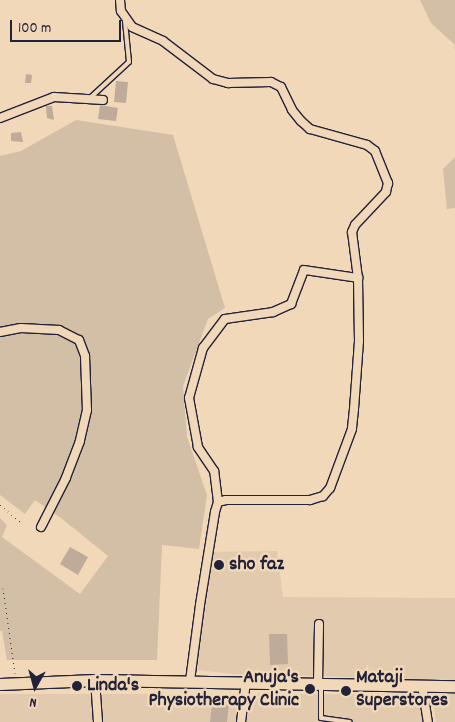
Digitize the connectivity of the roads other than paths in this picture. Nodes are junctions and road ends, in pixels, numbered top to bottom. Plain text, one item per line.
1 (120, 0) edge
2 (125, 20) junction
3 (90, 98) junction
4 (103, 100) dead end
5 (0, 118) edge
6 (358, 278) junction
7 (0, 332) edge
8 (218, 502) junction
9 (41, 527) dead end
10 (319, 624) dead end
11 (95, 680) junction
12 (190, 681) junction
13 (246, 681) junction
14 (320, 683) junction
15 (0, 684) edge
16 (422, 685) junction
17 (455, 686) edge
18 (320, 720) edge
19 (98, 722) edge
20 (241, 722) edge
21 (350, 722) edge
22 (428, 722) edge

1 - 2 street
2 - 3 lane
2 - 6 street
3 - 4 street
3 - 5 street
6 - 8 street
6 - 8 street
7 - 9 street
8 - 12 street
10 - 14 street
11 - 12 main road
11 - 15 main road
11 - 19 street
12 - 13 main road
13 - 14 main road
13 - 20 street
14 - 16 main road
14 - 18 lane
16 - 17 main road
16 - 22 street
18 - 21 lane

